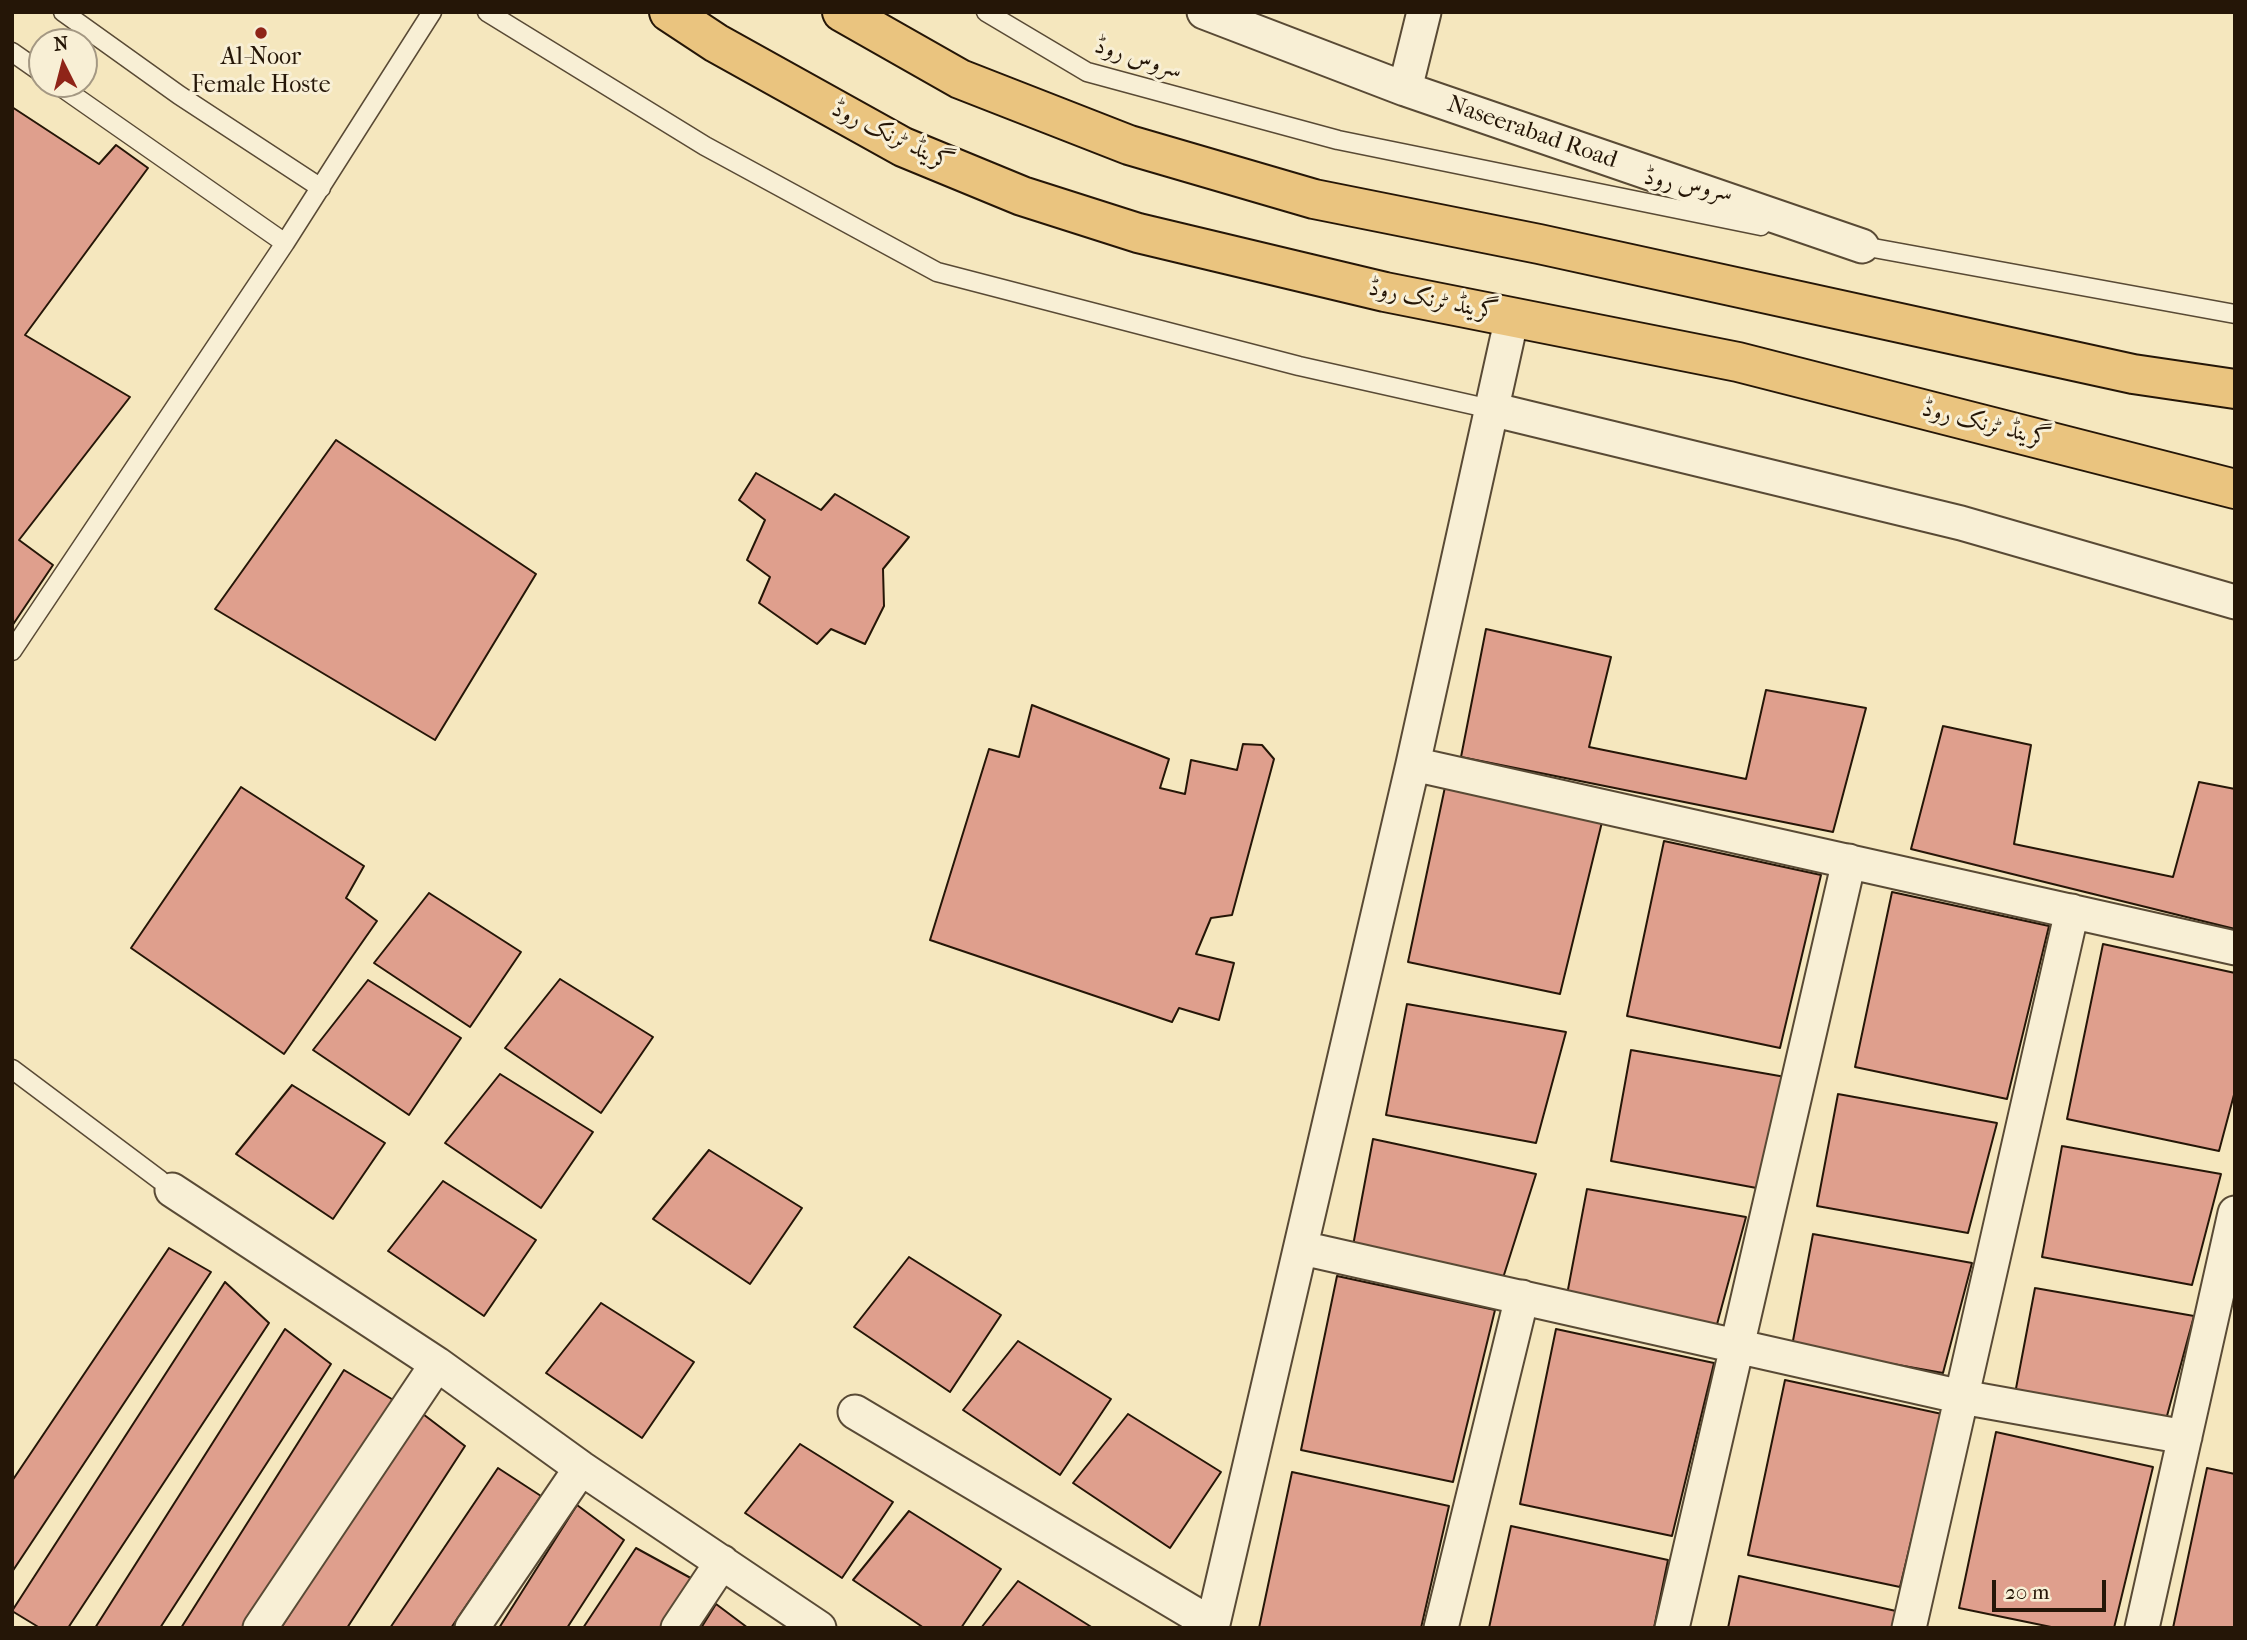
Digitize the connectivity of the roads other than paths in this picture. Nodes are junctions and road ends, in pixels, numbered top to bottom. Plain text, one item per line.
1 (63, 12) edge
2 (432, 12) edge
3 (487, 12) edge
4 (669, 12) edge
5 (842, 12) edge
6 (986, 12) edge
7 (1204, 12) edge
8 (1424, 12) edge
9 (12, 52) edge
10 (28, 64) edge
11 (1405, 89) junction
12 (77, 98) edge
13 (321, 188) junction
14 (285, 243) junction
15 (1862, 246) junction
16 (2235, 314) edge
17 (1511, 317) junction
18 (2133, 374) junction
19 (2235, 389) edge
20 (2235, 398) edge
21 (1491, 409) junction
22 (2235, 489) edge
23 (2235, 602) edge
24 (12, 651) edge
25 (1413, 764) junction
26 (1849, 862) junction
27 (2072, 912) junction
28 (2235, 947) edge
29 (12, 1069) edge
30 (166, 1185) joint
31 (2235, 1213) edge
32 (1302, 1248) junction
33 (1522, 1297) junction
34 (1737, 1346) junction
35 (437, 1364) junction
36 (1962, 1397) junction
37 (855, 1412) dead end
38 (2185, 1437) junction
39 (581, 1468) junction
40 (722, 1562) junction
41 (1212, 1627) edge
42 (260, 1628) edge
43 (472, 1628) edge
44 (678, 1628) edge
45 (819, 1628) edge
46 (1441, 1628) edge
47 (1672, 1628) edge
48 (1909, 1628) edge
49 (2142, 1628) edge

1 - 13 lane
2 - 13 lane
3 - 21 lane
4 - 17 highway, گرینڈ ٹرنک روڈ
5 - 18 highway
6 - 15 lane, سروس روڈ
7 - 11 street, Naseerabad Road
8 - 11 street
9 - 10 lane
11 - 15 street, Naseerabad Road
12 - 14 lane
13 - 14 lane
14 - 24 lane
15 - 16 lane, سروس روڈ
17 - 21 street
17 - 22 highway, گرینڈ ٹرنک روڈ
18 - 19 highway
18 - 20 highway
21 - 23 street
21 - 25 street
25 - 26 street
25 - 32 street
26 - 27 street
26 - 34 street
27 - 28 street
27 - 36 street
29 - 30 lane
30 - 35 street
31 - 38 street
32 - 33 street
32 - 41 street
33 - 34 street
33 - 46 street
34 - 36 street
34 - 47 street
35 - 39 street
35 - 42 street
36 - 38 street
36 - 48 street
37 - 41 street
38 - 49 street
39 - 40 street
39 - 43 street
40 - 44 street
40 - 45 street

